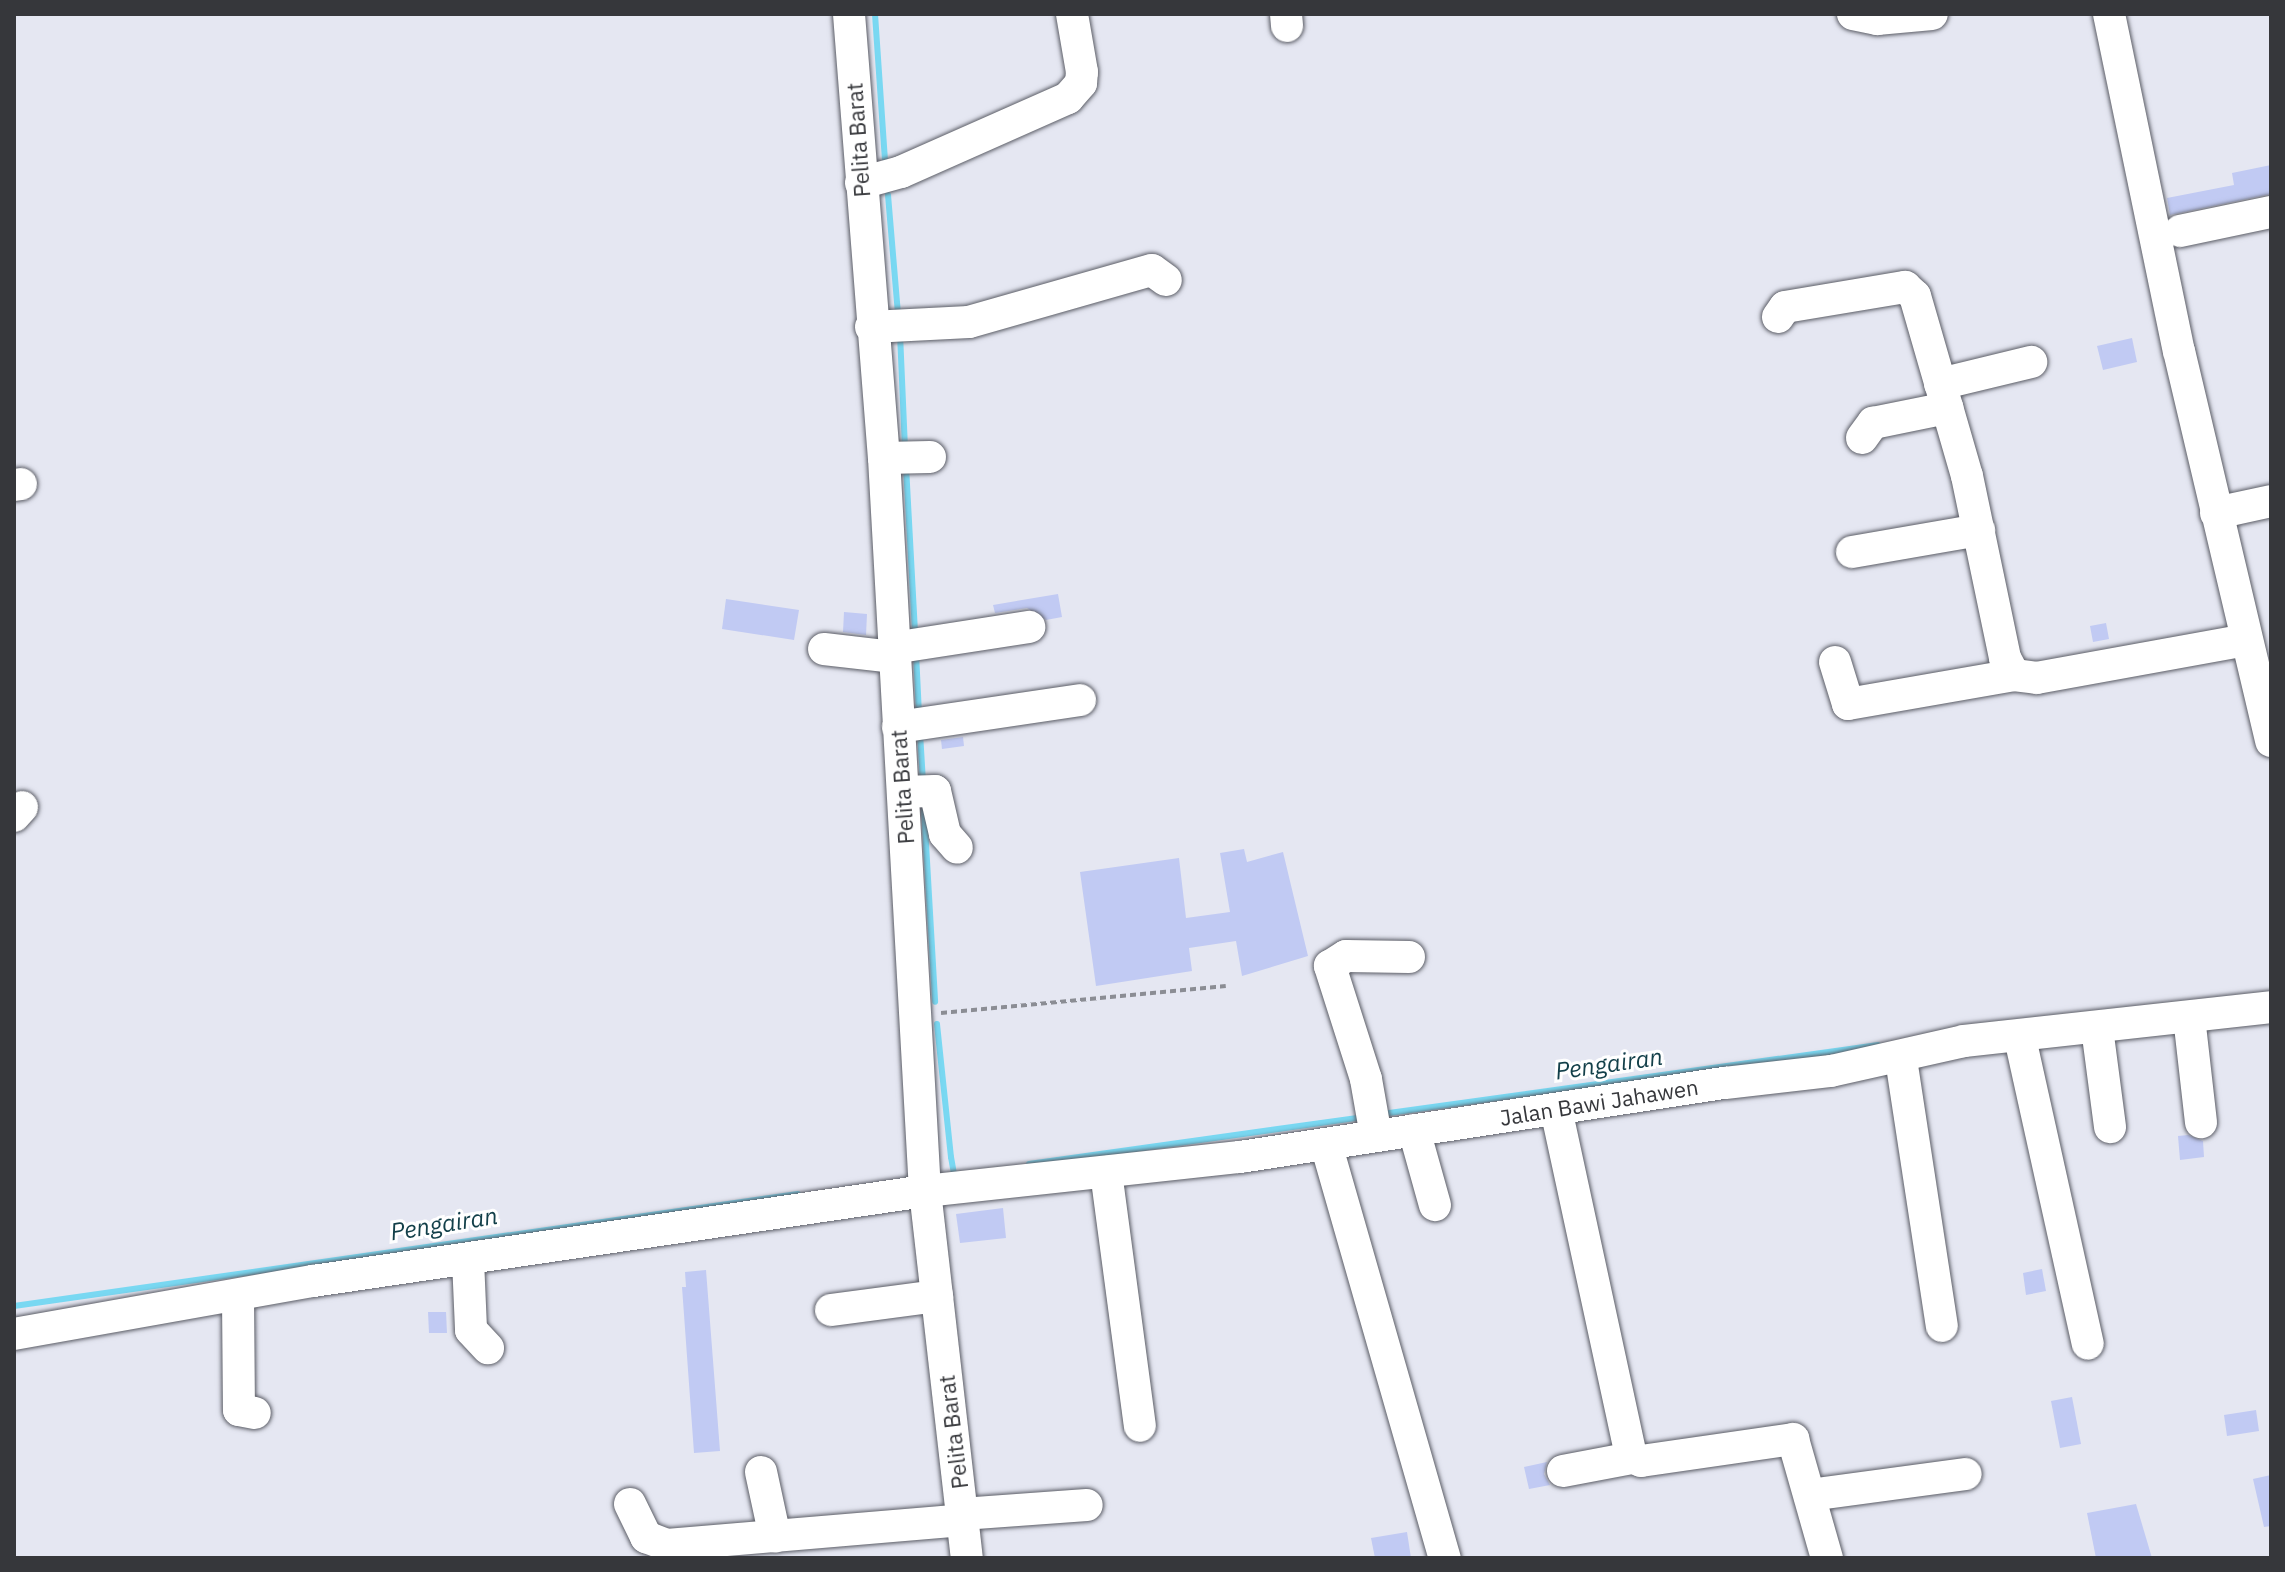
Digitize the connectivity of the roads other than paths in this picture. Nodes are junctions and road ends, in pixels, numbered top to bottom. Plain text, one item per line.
1 (849, 14) edge
2 (1072, 14) edge
3 (1853, 14) edge
4 (1932, 14) edge
5 (2109, 14) edge
6 (861, 183) junction
7 (2271, 212) edge
8 (2180, 231) dead end
9 (1166, 280) dead end
10 (1778, 317) dead end
11 (871, 327) junction
12 (2031, 362) dead end
13 (1943, 396) junction
14 (1862, 438) dead end
15 (930, 457) dead end
16 (884, 458) junction
17 (2271, 501) edge
18 (2216, 513) junction
19 (1979, 530) junction
20 (1852, 552) dead end
21 (1029, 627) dead end
22 (2246, 640) junction
23 (824, 649) dead end
24 (893, 653) junction
25 (1835, 662) dead end
26 (2014, 675) junction
27 (1080, 700) dead end
28 (898, 727) junction
29 (2271, 741) edge
30 (903, 792) junction
31 (957, 848) dead end
32 (1409, 957) dead end
33 (2271, 1007) edge
34 (2189, 1017) junction
35 (2097, 1028) junction
36 (2020, 1038) junction
37 (1901, 1059) junction
38 (1556, 1109) junction
39 (2201, 1122) dead end
40 (2110, 1127) dead end
41 (1414, 1130) junction
42 (1376, 1136) junction
43 (1326, 1144) junction
44 (1106, 1172) junction
45 (925, 1191) junction
46 (1435, 1205) dead end
47 (468, 1260) junction
48 (937, 1296) junction
49 (238, 1298) junction
50 (831, 1310) dead end
51 (1942, 1326) dead end
52 (14, 1334) edge
53 (2088, 1344) dead end
54 (488, 1348) dead end
55 (255, 1413) dead end
56 (1140, 1426) dead end
57 (1632, 1458) junction
58 (1563, 1471) dead end
59 (761, 1472) dead end
60 (1966, 1474) dead end
61 (1810, 1495) junction
62 (630, 1504) dead end
63 (1087, 1505) dead end
64 (962, 1517) junction
65 (775, 1537) junction
66 (967, 1558) edge
67 (1445, 1558) edge
68 (1827, 1558) edge

1 - 6 street, Pelita Barat
2 - 6 street
3 - 4 street
5 - 18 street
6 - 11 street, Pelita Barat
7 - 8 street
9 - 11 street
10 - 13 street
11 - 16 street, Pelita Barat
12 - 13 street
13 - 14 street
13 - 19 street
15 - 16 street
16 - 24 street, Pelita Barat
17 - 18 street
18 - 22 street
19 - 20 street
19 - 26 street
21 - 24 street
22 - 26 street
22 - 29 street
23 - 24 street
24 - 28 street, Pelita Barat
25 - 26 street
27 - 28 street
28 - 30 street, Pelita Barat
30 - 31 street
30 - 45 street, Pelita Barat
32 - 42 street
33 - 34 street, Jalan Bawi Jahawen
34 - 35 street, Jalan Bawi Jahawen
34 - 39 street
35 - 36 street, Jalan Bawi Jahawen
35 - 40 street
36 - 37 street, Jalan Bawi Jahawen
36 - 53 street
37 - 38 street, Jalan Bawi Jahawen
37 - 51 street
38 - 41 street, Jalan Bawi Jahawen
38 - 57 street
41 - 42 street, Jalan Bawi Jahawen
41 - 46 street
42 - 43 street, Jalan Bawi Jahawen
43 - 44 street, Jalan Bawi Jahawen
43 - 67 street
44 - 45 street, Jalan Bawi Jahawen
44 - 56 street
45 - 47 street, Jalan Bawi Jahawen
45 - 48 street, Pelita Barat
47 - 49 street, Jalan Bawi Jahawen
47 - 54 street
48 - 50 street
48 - 64 street, Pelita Barat
49 - 52 street, Jalan Bawi Jahawen
49 - 55 street
57 - 58 street
57 - 61 street
59 - 65 street
60 - 61 street
61 - 68 street
62 - 65 street
63 - 64 street
64 - 65 street
64 - 66 street, Pelita Barat

